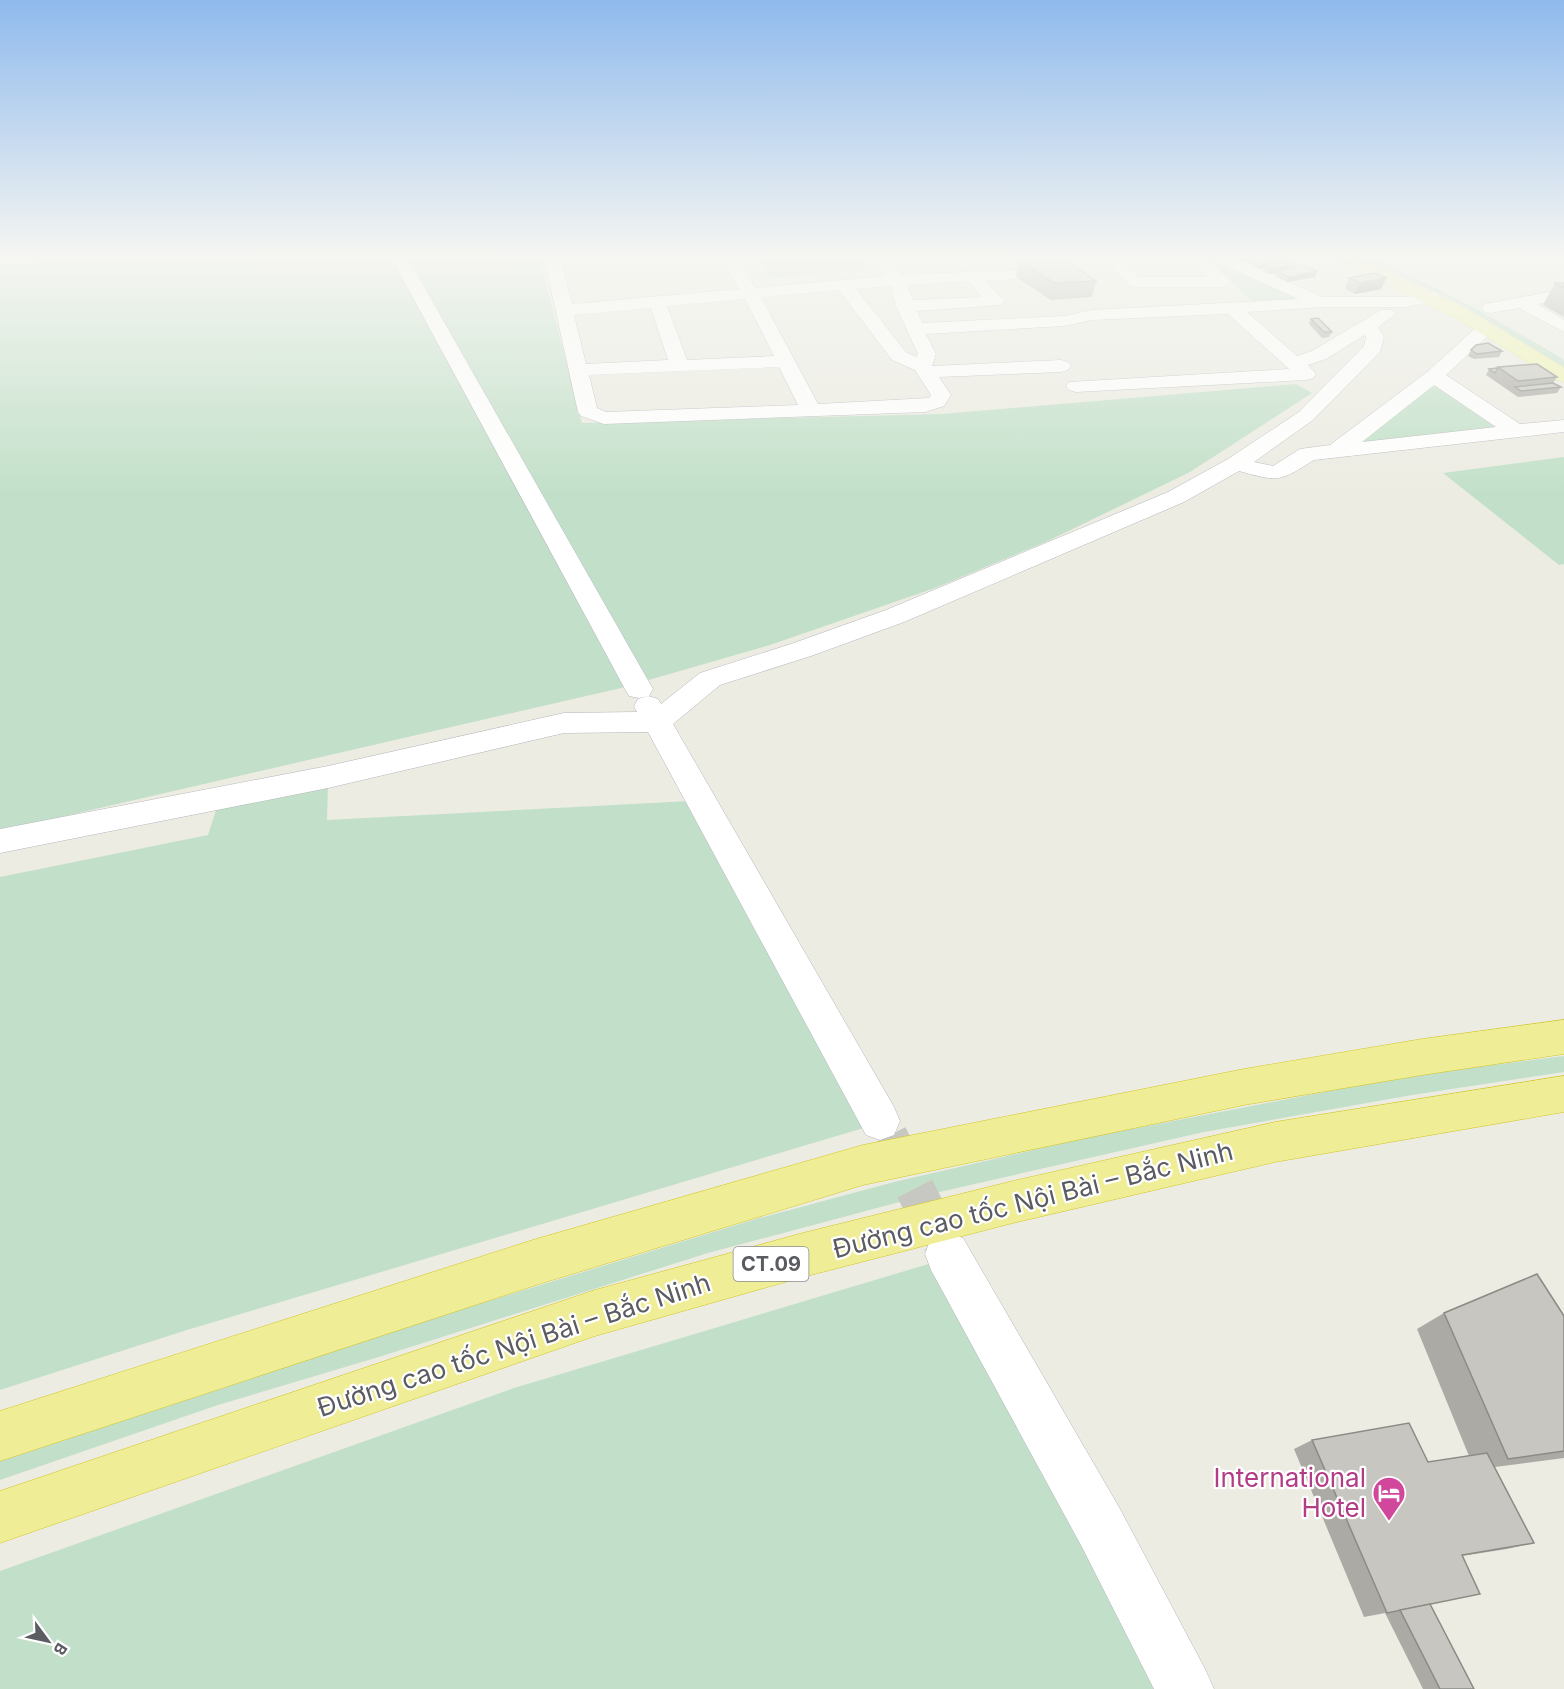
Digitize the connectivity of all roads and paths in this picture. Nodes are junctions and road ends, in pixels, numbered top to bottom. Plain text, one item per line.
1 (443, 336) edge
2 (572, 336) edge
3 (669, 336) edge
4 (773, 336) edge
5 (883, 336) edge
6 (918, 336) edge
7 (1266, 336) edge
8 (1350, 336) edge
9 (1374, 336) edge
10 (1478, 336) edge
11 (1499, 336) edge
12 (787, 361) junction
13 (679, 364) junction
14 (1294, 364) junction
15 (1061, 366) dead end
16 (924, 369) junction
17 (579, 370) junction
18 (1434, 376) junction
19 (1564, 376) edge
20 (1076, 386) dead end
21 (812, 411) junction
22 (1564, 426) edge
23 (1516, 431) junction
24 (1336, 451) junction
25 (1236, 464) junction
26 (648, 706) junction
27 (0, 842) edge
28 (1564, 1037) edge
29 (1564, 1094) edge
30 (880, 1121) tunnel mouth
31 (947, 1254) tunnel mouth
32 (0, 1436) edge
33 (0, 1517) edge
34 (1185, 1689) edge

1 - 26 street
2 - 17 street
3 - 13 street
4 - 12 street
5 - 16 street
6 - 16 street
7 - 14 street
8 - 14 street
9 - 25 street
10 - 18 street
11 - 19 main road
12 - 13 street
12 - 21 street
13 - 17 street
14 - 20 street
15 - 16 street
16 - 21 street
17 - 21 street
18 - 23 street
18 - 24 street
22 - 23 street
23 - 24 street
24 - 25 street
25 - 26 street
26 - 27 street
26 - 30 street
28 - 32 highway
29 - 33 highway, Đường cao tốc Nội Bài – Bắc Ninh / CT.09
31 - 34 street

